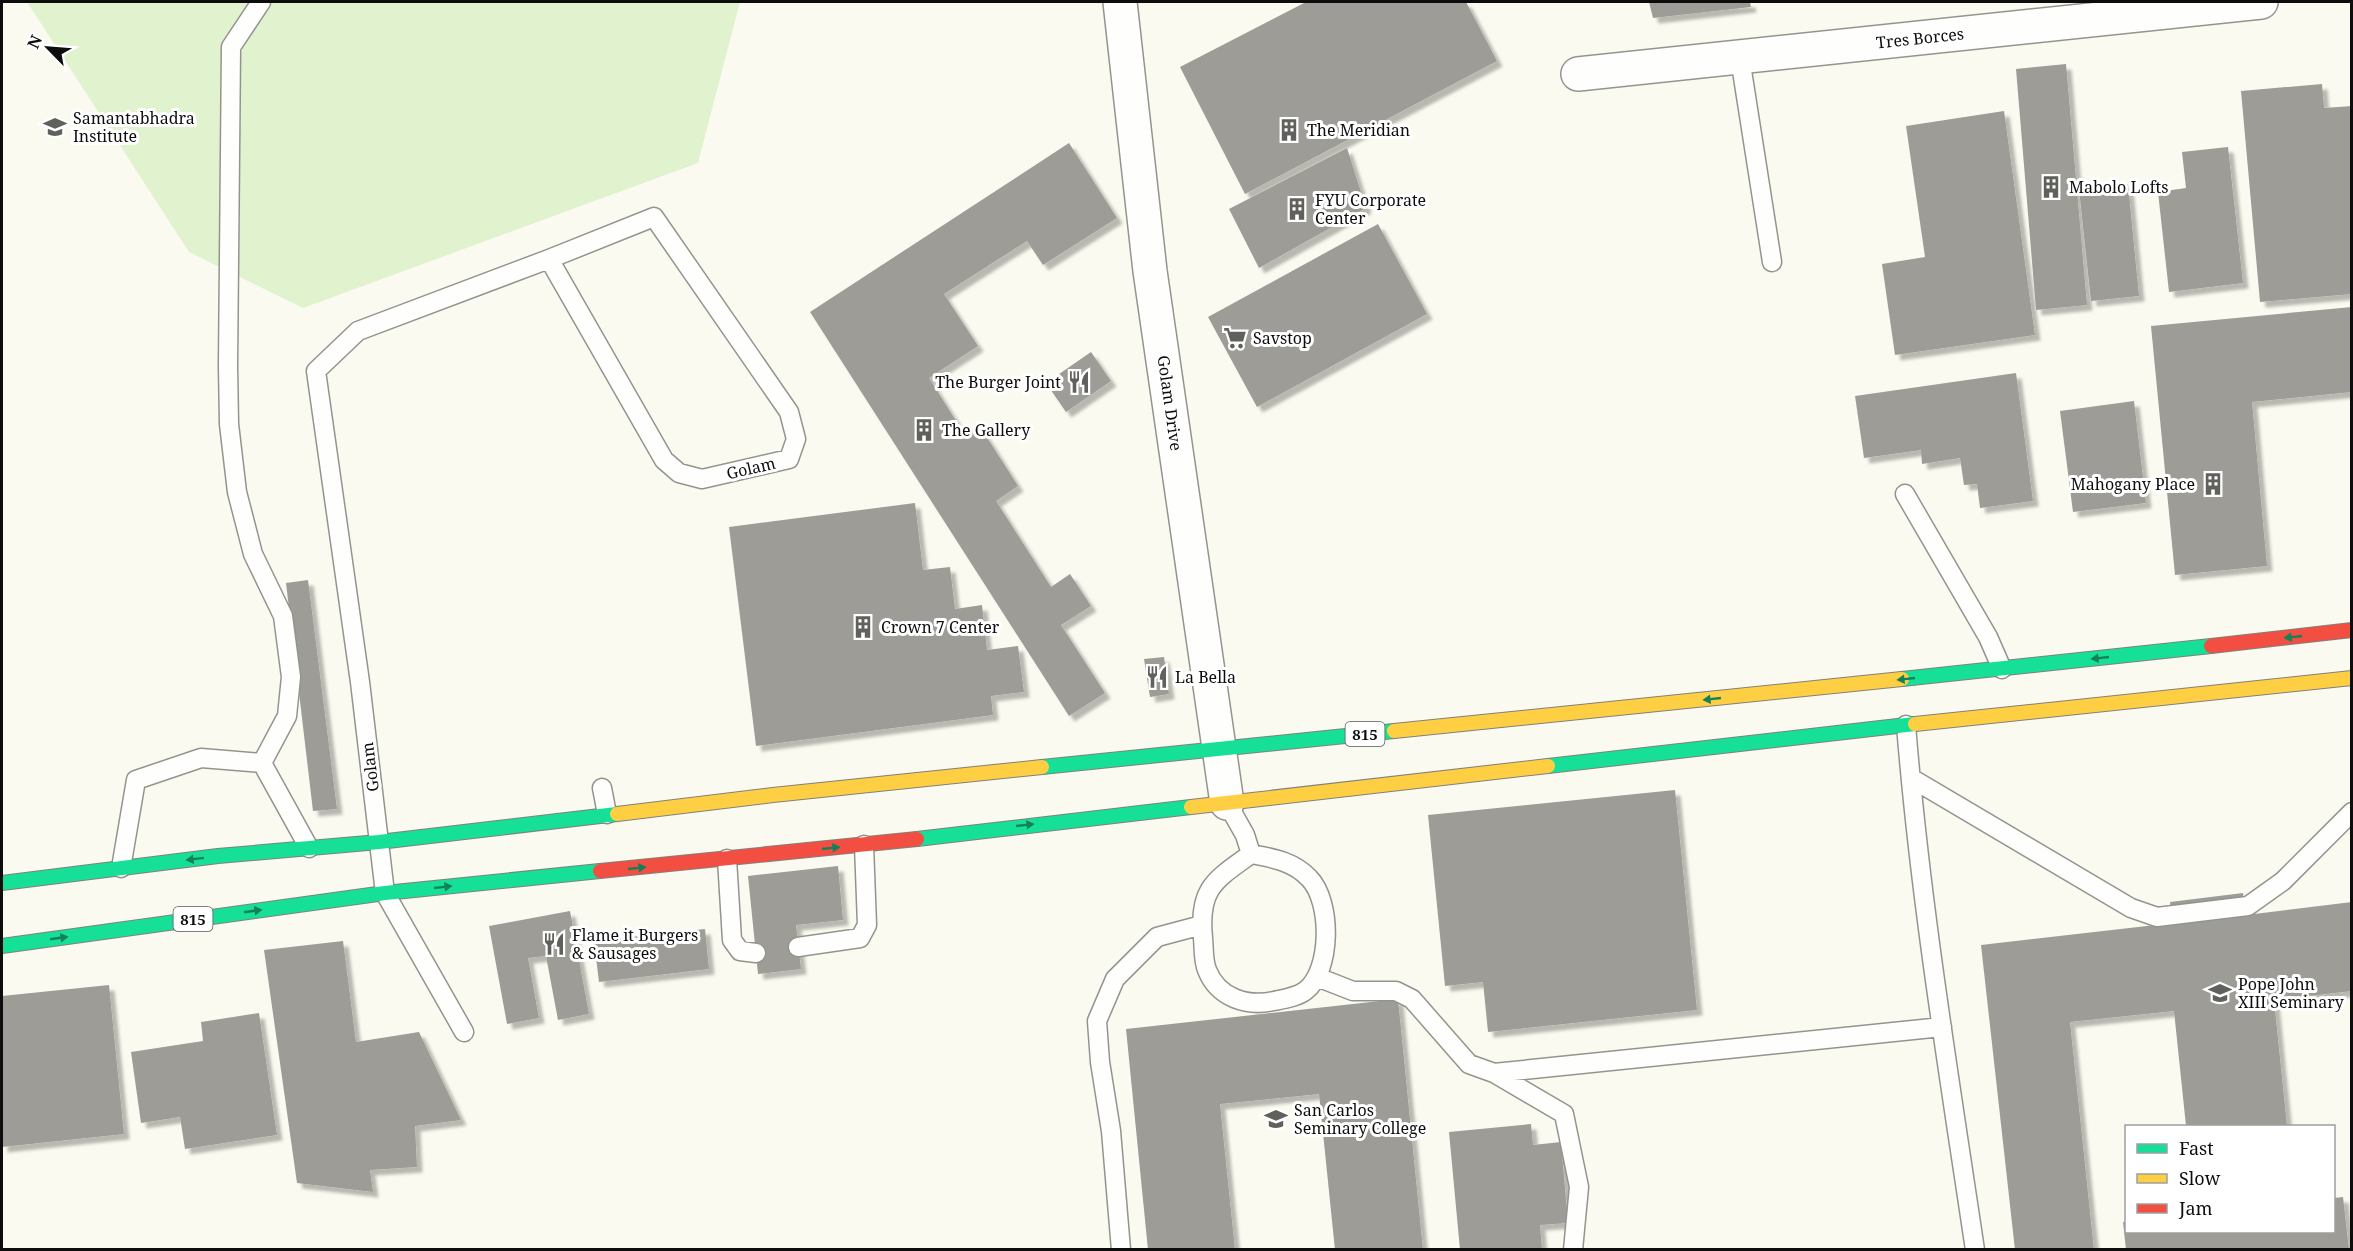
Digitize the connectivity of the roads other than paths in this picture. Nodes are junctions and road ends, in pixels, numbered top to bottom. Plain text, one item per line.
1 (261, 2) edge
2 (1120, 2) edge
3 (2261, 2) edge
4 (2129, 8) edge
5 (1740, 58) junction
6 (1578, 74) dead end
7 (549, 259) junction
8 (1772, 262) dead end
9 (1905, 494) dead end
10 (2352, 630) edge
11 (2002, 669) junction
12 (2352, 678) edge
13 (1906, 725) junction
14 (1220, 749) junction
15 (262, 763) junction
16 (1911, 778) junction
17 (602, 788) dead end
18 (1227, 803) junction
19 (2352, 812) edge
20 (607, 814) junction
21 (379, 842) junction
22 (864, 845) junction
23 (309, 848) junction
24 (1251, 854) junction
25 (728, 859) junction
26 (121, 868) junction
27 (2, 883) edge
28 (385, 893) junction
29 (1202, 925) junction
30 (2, 946) edge
31 (798, 947) dead end
32 (756, 953) dead end
33 (1317, 977) junction
34 (1942, 1027) junction
35 (464, 1032) dead end
36 (1494, 1073) junction
37 (1121, 1250) edge
38 (1573, 1250) edge
39 (1975, 1250) edge

1 - 15 lane
2 - 14 street, Golam Drive
3 - 4 street, Tres Borces
4 - 5 street, Tres Borces
5 - 6 street, Tres Borces
5 - 8 lane
7 - 7 lane, Golam
7 - 21 lane, Golam
9 - 11 lane
10 -> 11 main road, 815
11 -> 14 main road, 815
12 - 13 main road, 815
13 - 16 lane
13 - 18 main road, 815
14 - 18 street, Golam Drive
14 - 20 main road, 815
15 - 23 lane
15 - 26 lane
16 - 19 lane
16 - 34 lane
17 - 20 lane
22 -> 18 main road, 815
18 - 24 lane
20 - 21 main road, 815
21 - 23 main road, 815
21 - 28 lane, Golam
25 -> 22 main road, 815
22 - 31 lane
23 -> 26 main road, 815
24 - 29 lane
24 - 33 lane
28 -> 25 main road, 815
25 - 32 lane
26 - 27 main road, 815
30 -> 28 main road, 815
28 - 35 lane
29 - 33 lane
29 - 37 lane
33 - 36 lane
34 - 36 lane
34 - 39 lane
36 - 38 lane

